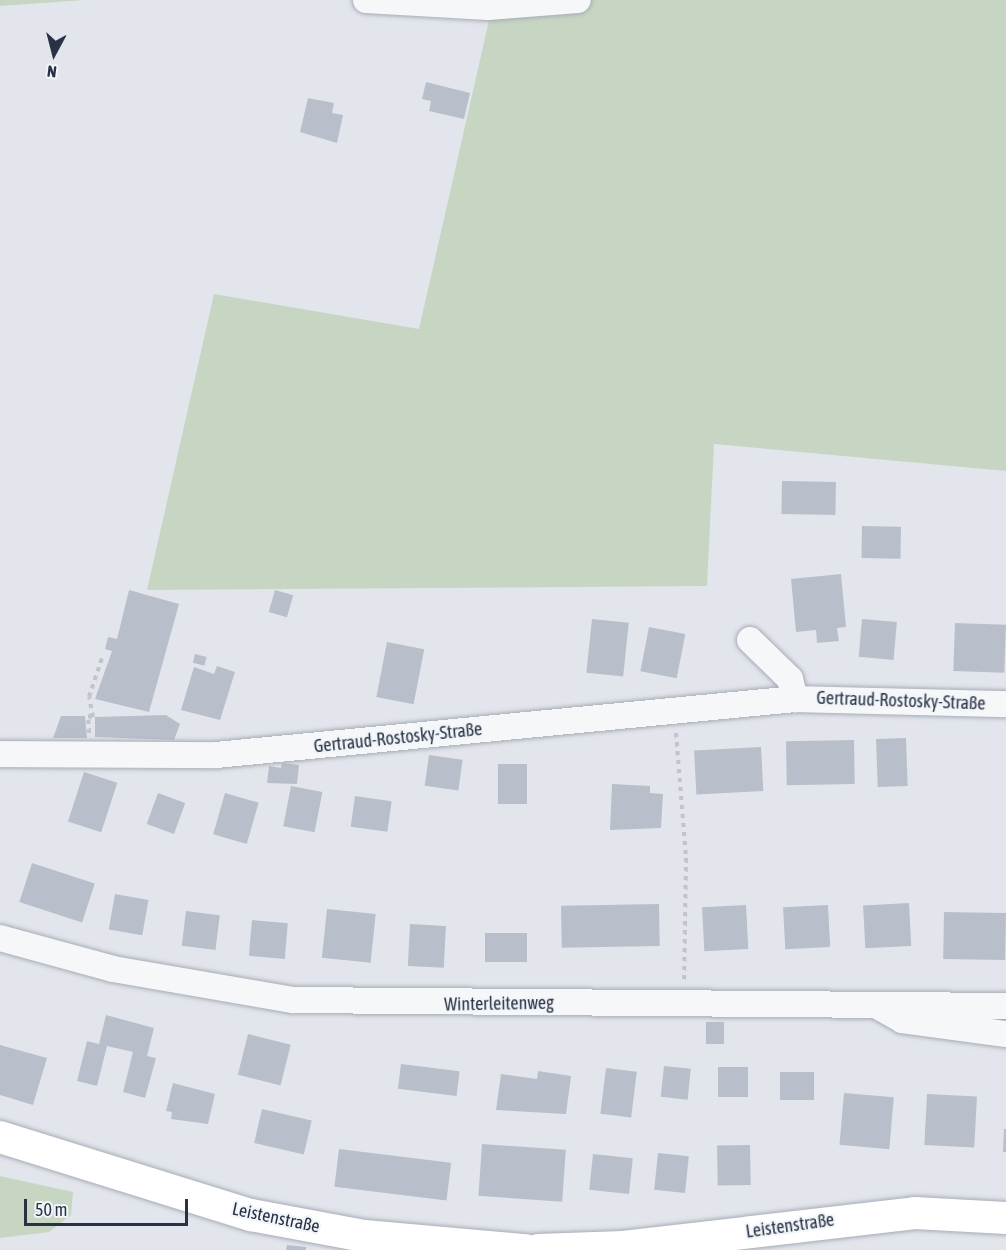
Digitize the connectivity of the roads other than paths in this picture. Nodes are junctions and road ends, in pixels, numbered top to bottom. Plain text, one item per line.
1 (366, 0) edge
2 (578, 0) edge
3 (750, 640) dead end
4 (795, 699) junction
5 (1006, 704) edge
6 (0, 754) edge
7 (0, 938) edge
8 (871, 1002) junction
9 (1006, 1006) edge
10 (1006, 1034) edge
11 (0, 1137) edge
12 (1006, 1218) edge
13 (525, 1250) edge
14 (538, 1250) edge

1 - 2 street
3 - 4 street, Gertraud-Rostosky-Straße
4 - 5 street, Gertraud-Rostosky-Straße
4 - 6 street, Gertraud-Rostosky-Straße
7 - 8 street, Winterleitenweg
8 - 9 street, Winterleitenweg
8 - 10 street
11 - 13 main road, Leistenstraße
12 - 14 main road, Leistenstraße

